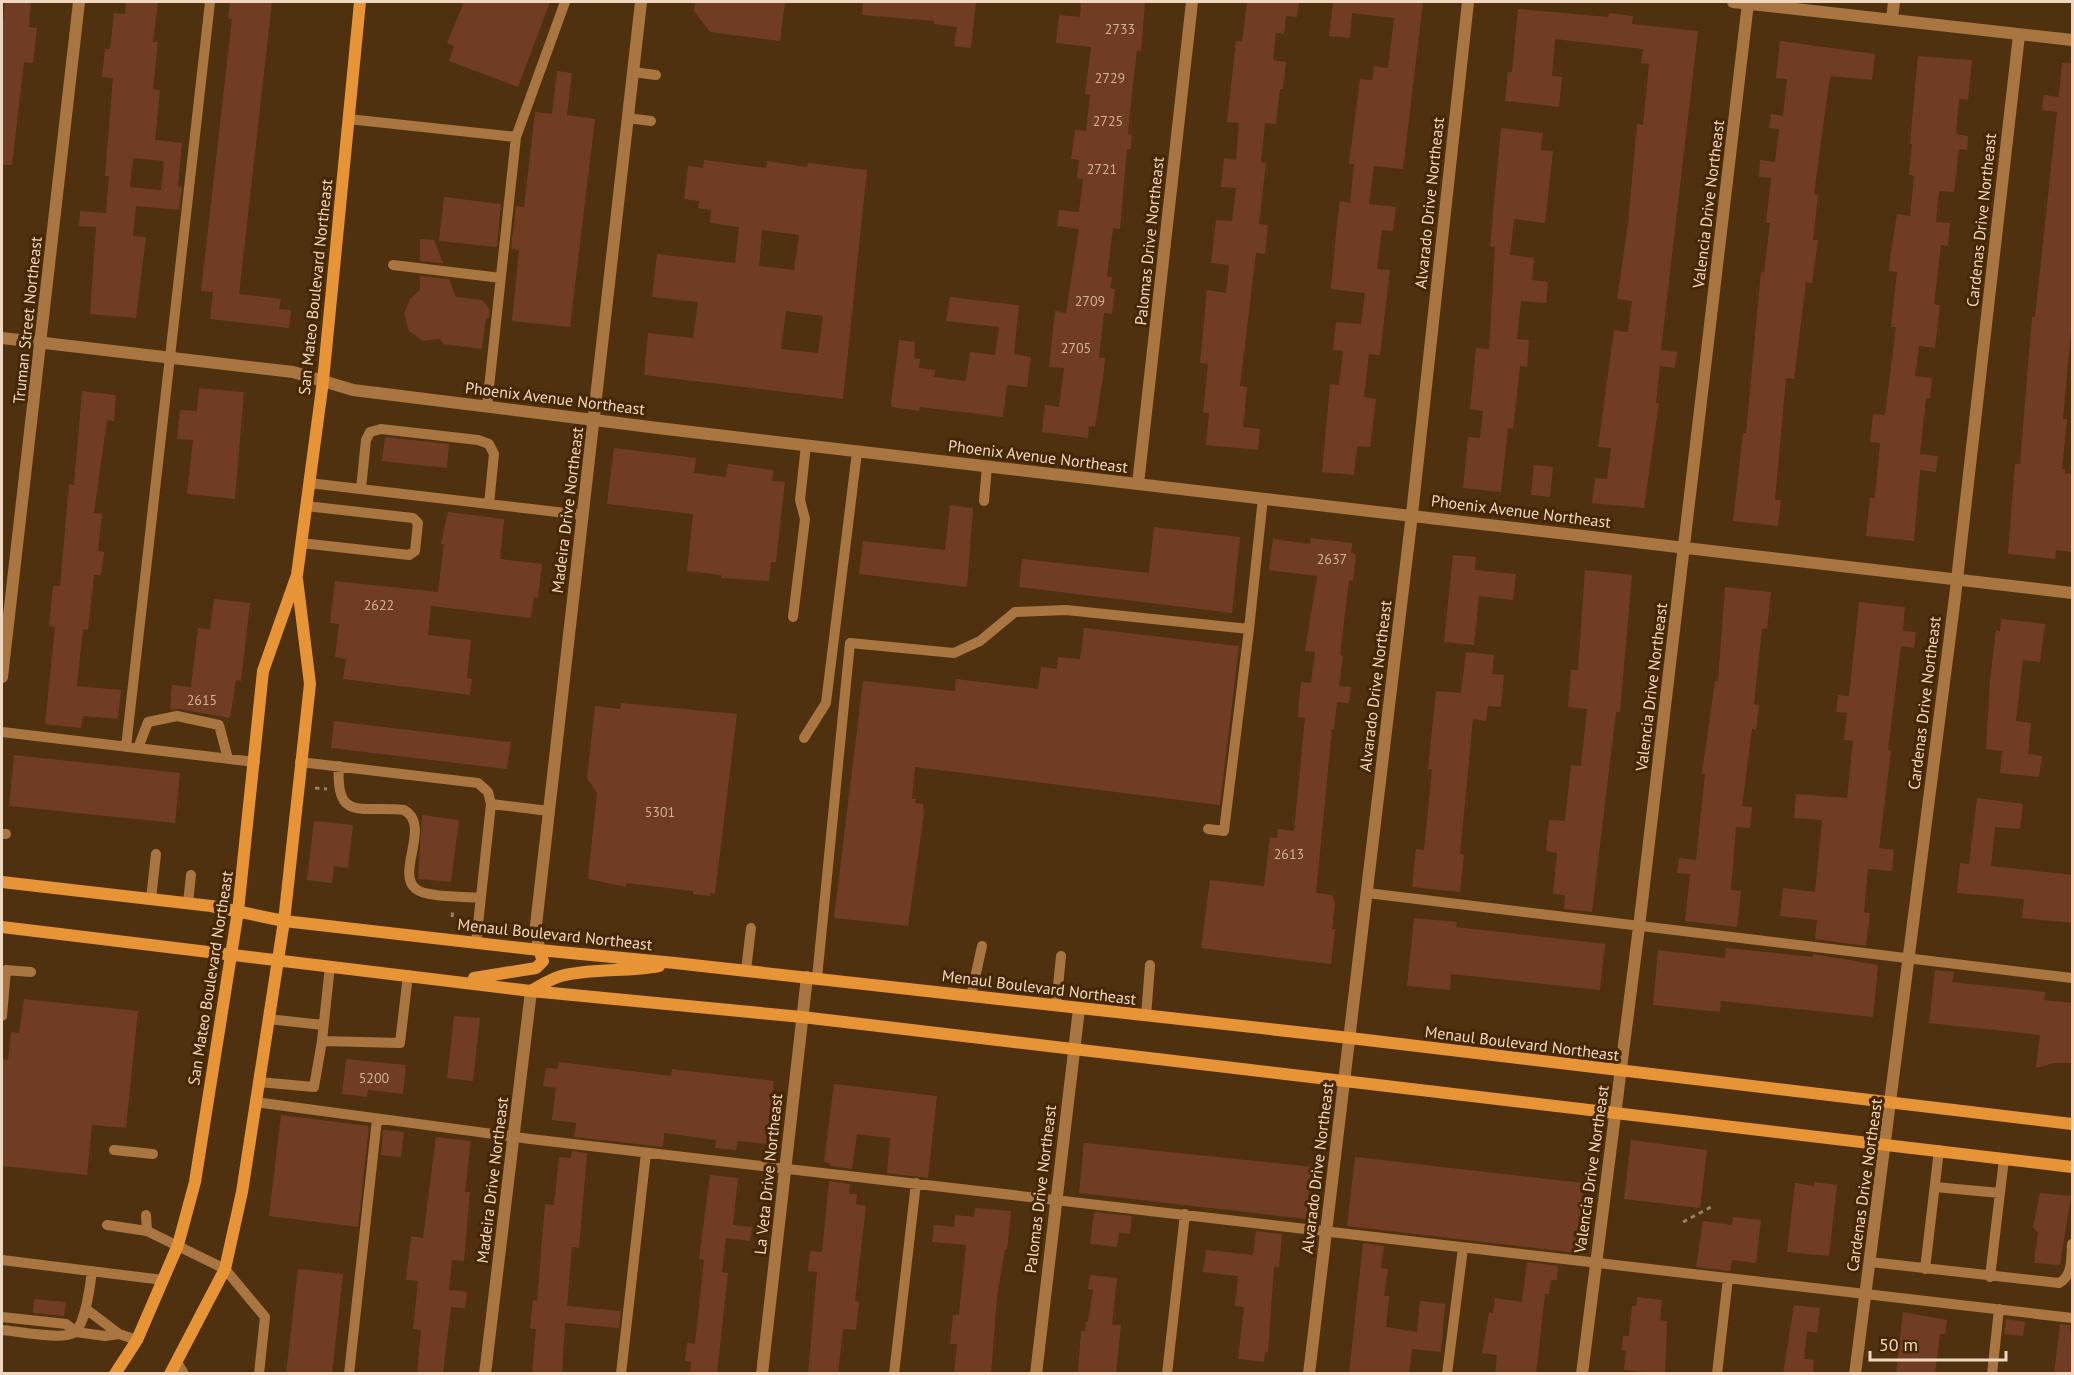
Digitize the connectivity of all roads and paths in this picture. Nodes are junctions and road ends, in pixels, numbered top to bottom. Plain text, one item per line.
1 (79, 2) edge
2 (210, 2) edge
3 (360, 2) edge
4 (565, 2) edge
5 (641, 2) edge
6 (1192, 2) edge
7 (1468, 2) edge
8 (1733, 2) edge
9 (1894, 2) edge
10 (1748, 3) junction
11 (1892, 19) junction
12 (2019, 35) junction
13 (2073, 40) edge
14 (633, 72) junction
15 (656, 75) dead end
16 (627, 118) junction
17 (348, 119) junction
18 (651, 121) dead end
19 (516, 137) junction
20 (393, 265) dead end
21 (501, 278) junction
22 (2, 338) edge
23 (41, 343) junction
24 (168, 358) junction
25 (323, 381) junction
26 (487, 406) junction
27 (594, 419) junction
28 (806, 446) junction
29 (857, 452) junction
30 (987, 466) junction
31 (309, 483) junction
32 (1138, 484) junction
33 (361, 489) junction
34 (1263, 498) junction
35 (984, 501) dead end
36 (489, 504) junction
37 (306, 506) junction
38 (583, 514) junction
39 (1412, 514) junction
40 (301, 543) junction
41 (1683, 548) junction
42 (297, 575) junction
43 (1956, 580) junction
44 (2073, 593) edge
45 (793, 617) dead end
46 (1249, 629) junction
47 (2, 677) edge
48 (2, 732) edge
49 (804, 738) dead end
50 (126, 747) junction
51 (138, 748) junction
52 (228, 759) junction
53 (255, 762) junction
54 (300, 762) junction
55 (339, 766) junction
56 (491, 804) junction
57 (549, 811) junction
58 (1208, 829) dead end
59 (156, 854) dead end
60 (191, 875) dead end
61 (2, 882) edge
62 (1367, 893) junction
63 (481, 898) junction
64 (151, 899) junction
65 (188, 903) junction
66 (238, 910) junction
67 (284, 921) junction
68 (2, 927) edge
69 (1639, 927) junction
70 (751, 928) dead end
71 (476, 943) junction
72 (982, 946) dead end
73 (539, 950) junction
74 (229, 954) junction
75 (1061, 956) dead end
76 (1908, 958) junction
77 (277, 959) junction
78 (675, 963) junction
79 (1150, 965) dead end
80 (330, 966) junction
81 (746, 970) junction
82 (31, 972) dead end
83 (408, 975) junction
84 (812, 978) junction
85 (2073, 978) edge
86 (3, 980) edge
87 (455, 981) junction
88 (531, 991) junction
89 (971, 996) junction
90 (1056, 1006) junction
91 (1079, 1009) junction
92 (2, 1016) edge
93 (1146, 1016) junction
94 (802, 1017) junction
95 (268, 1019) junction
96 (323, 1026) junction
97 (1350, 1038) junction
98 (322, 1041) junction
99 (1073, 1050) junction
100 (1621, 1072) junction
101 (1344, 1080) junction
102 (259, 1082) junction
103 (255, 1102) junction
104 (1892, 1102) junction
105 (1615, 1113) junction
106 (377, 1119) junction
107 (2073, 1124) edge
108 (513, 1137) junction
109 (1885, 1144) junction
110 (114, 1150) dead end
111 (1939, 1150) junction
112 (646, 1152) junction
113 (153, 1154) dead end
114 (2004, 1159) junction
115 (2073, 1167) edge
116 (786, 1169) junction
117 (916, 1183) junction
118 (1935, 1187) junction
119 (2000, 1193) junction
120 (1055, 1200) junction
121 (1711, 1207) dead end
122 (1185, 1214) junction
123 (146, 1215) dead end
124 (1683, 1222) dead end
125 (107, 1225) dead end
126 (147, 1231) junction
127 (1326, 1231) junction
128 (2073, 1244) edge
129 (178, 1245) junction
130 (1463, 1248) junction
131 (2, 1260) edge
132 (1870, 1262) junction
133 (1595, 1263) junction
134 (225, 1269) junction
135 (1925, 1269) junction
136 (92, 1271) junction
137 (1990, 1277) junction
138 (1728, 1278) junction
139 (163, 1280) junction
140 (1865, 1294) junction
141 (86, 1309) junction
142 (1999, 1309) junction
143 (2, 1317) edge
144 (2073, 1318) edge
145 (2, 1330) edge
146 (76, 1332) junction
147 (119, 1334) junction
148 (137, 1340) junction
149 (177, 1370) edge
150 (115, 1374) edge
151 (259, 1374) edge
152 (349, 1374) edge
153 (485, 1374) edge
154 (621, 1374) edge
155 (762, 1374) edge
156 (894, 1374) edge
157 (1036, 1374) edge
158 (1167, 1374) edge
159 (1309, 1374) edge
160 (1447, 1374) edge
161 (1582, 1374) edge
162 (1717, 1374) edge
163 (1855, 1374) edge
164 (1992, 1374) edge

1 - 23 street, Truman Street Northeast
2 - 24 lane
3 - 17 main road, San Mateo Boulevard Northeast
4 - 19 lane
5 - 14 street, Madeira Drive Northeast
6 - 32 street, Palomas Drive Northeast
7 - 39 street, Alvarado Drive Northeast
8 - 10 street
9 - 11 street
10 - 11 street
10 - 41 street, Valencia Drive Northeast
11 - 12 street
12 - 13 street
12 - 43 street, Cardenas Drive Northeast
14 - 15 lane
14 - 16 street, Madeira Drive Northeast
16 - 18 lane
16 - 27 street, Madeira Drive Northeast
17 - 19 lane
17 - 25 main road, San Mateo Boulevard Northeast
19 - 21 lane
20 - 21 lane
21 - 26 lane
22 - 23 street, Phoenix Avenue Northeast
23 - 24 street, Phoenix Avenue Northeast
23 - 47 street, Truman Street Northeast
24 - 25 street, Phoenix Avenue Northeast
24 - 50 lane
25 - 26 street, Phoenix Avenue Northeast
25 - 31 main road, San Mateo Boulevard Northeast
26 - 27 street, Phoenix Avenue Northeast
27 - 28 street, Phoenix Avenue Northeast
27 - 38 street, Madeira Drive Northeast
28 - 29 street, Phoenix Avenue Northeast
28 - 45 lane
29 - 30 street, Phoenix Avenue Northeast
29 - 49 lane
30 - 32 street, Phoenix Avenue Northeast
30 - 35 lane
31 - 33 lane
31 - 37 main road, San Mateo Boulevard Northeast
32 - 34 street, Phoenix Avenue Northeast
33 - 36 lane
33 - 36 lane
34 - 39 street, Phoenix Avenue Northeast
34 - 46 lane
36 - 38 lane
37 - 40 main road, San Mateo Boulevard Northeast
37 - 40 lane
38 - 57 street, Madeira Drive Northeast
39 - 41 street, Phoenix Avenue Northeast
39 - 62 street, Alvarado Drive Northeast
40 - 42 main road, San Mateo Boulevard Northeast
41 - 43 street, Phoenix Avenue Northeast
41 - 69 street, Valencia Drive Northeast
42 - 53 main road, San Mateo Boulevard Northeast
42 - 54 main road, San Mateo Boulevard Northeast
43 - 44 street, Phoenix Avenue Northeast
43 - 76 street, Cardenas Drive Northeast
46 - 58 lane
46 - 84 lane
48 - 50 lane
50 - 51 lane
51 - 52 lane
51 - 52 lane
52 - 53 lane
53 - 66 main road, San Mateo Boulevard Northeast
54 - 55 lane
54 - 67 main road, San Mateo Boulevard Northeast
55 - 56 lane
55 - 63 lane
56 - 57 lane
56 - 63 lane
57 - 73 street, Madeira Drive Northeast
59 - 64 lane
60 - 65 lane
61 - 64 main road, Menaul Boulevard Northeast
62 - 69 lane
62 - 97 street, Alvarado Drive Northeast
63 - 71 lane
64 - 65 main road, Menaul Boulevard Northeast
65 - 66 main road, Menaul Boulevard Northeast
66 - 67 main road, Menaul Boulevard Northeast
66 - 74 main road, San Mateo Boulevard Northeast
67 - 71 main road, Menaul Boulevard Northeast
67 - 77 main road, San Mateo Boulevard Northeast
68 - 74 main road
69 - 76 lane
69 - 100 street, Valencia Drive Northeast
70 - 81 lane
71 - 73 main road, Menaul Boulevard Northeast
72 - 89 lane
73 - 78 main road, Menaul Boulevard Northeast
73 - 87 main road
74 - 77 main road
74 - 129 main road, San Mateo Boulevard Northeast
75 - 90 lane
76 - 85 lane
76 - 104 street, Cardenas Drive Northeast
77 - 80 main road
77 - 95 main road, San Mateo Boulevard Northeast
78 - 81 main road, Menaul Boulevard Northeast
78 - 88 main road
79 - 93 lane
80 - 83 main road
80 - 96 lane
81 - 84 main road, Menaul Boulevard Northeast
82 - 86 lane
83 - 87 main road
83 - 98 lane
84 - 89 main road, Menaul Boulevard Northeast
84 - 94 street, La Veta Drive Northeast
86 - 92 lane
87 - 88 main road
88 - 94 main road
88 - 108 street, Madeira Drive Northeast
89 - 90 main road, Menaul Boulevard Northeast
90 - 91 main road, Menaul Boulevard Northeast
91 - 93 main road, Menaul Boulevard Northeast
91 - 99 street, Palomas Drive Northeast
93 - 97 main road, Menaul Boulevard Northeast
94 - 99 main road
94 - 116 street, La Veta Drive Northeast
95 - 96 lane
95 - 102 main road, San Mateo Boulevard Northeast
96 - 98 lane
97 - 100 main road, Menaul Boulevard Northeast
97 - 101 street, Alvarado Drive Northeast
98 - 102 lane
99 - 101 main road
99 - 120 street, Palomas Drive Northeast
100 - 104 main road, Menaul Boulevard Northeast
100 - 105 street, Valencia Drive Northeast
101 - 105 main road
101 - 127 street, Alvarado Drive Northeast
102 - 103 main road, San Mateo Boulevard Northeast
103 - 106 lane
103 - 134 main road, San Mateo Boulevard Northeast
104 - 107 main road, Menaul Boulevard Northeast
104 - 109 street, Cardenas Drive Northeast
105 - 109 main road
105 - 133 street, Valencia Drive Northeast
106 - 108 lane
106 - 152 lane
108 - 112 lane
108 - 153 street, Madeira Drive Northeast
109 - 111 main road
109 - 132 street, Cardenas Drive Northeast
110 - 113 lane
111 - 114 main road
111 - 118 lane
112 - 116 lane
112 - 154 lane
114 - 115 main road
114 - 119 lane
116 - 117 lane
116 - 155 street, La Veta Drive Northeast
117 - 120 lane
117 - 156 lane
118 - 119 lane
118 - 135 lane
119 - 137 lane
120 - 122 lane
120 - 157 street, Palomas Drive Northeast
121 - 124 path
122 - 127 lane
122 - 158 lane
123 - 126 lane
125 - 126 lane
126 - 129 lane
127 - 130 lane
127 - 159 street, Alvarado Drive Northeast
128 - 137 lane
129 - 134 lane
129 - 139 main road, San Mateo Boulevard Northeast
130 - 133 lane
130 - 160 lane
131 - 136 lane
132 - 135 lane
132 - 140 street, Cardenas Drive Northeast
133 - 138 lane
133 - 161 street, Valencia Drive Northeast
134 - 149 main road, San Mateo Boulevard Northeast
134 - 151 lane
135 - 137 lane
136 - 139 lane
136 - 141 lane
138 - 140 lane
138 - 162 lane
139 - 148 main road, San Mateo Boulevard Northeast
140 - 142 lane
140 - 163 street, Cardenas Drive Northeast
141 - 146 lane
141 - 147 lane
142 - 144 lane
142 - 164 lane
143 - 146 lane
145 - 146 lane
146 - 147 lane
147 - 148 lane
148 - 150 main road, San Mateo Boulevard Northeast

